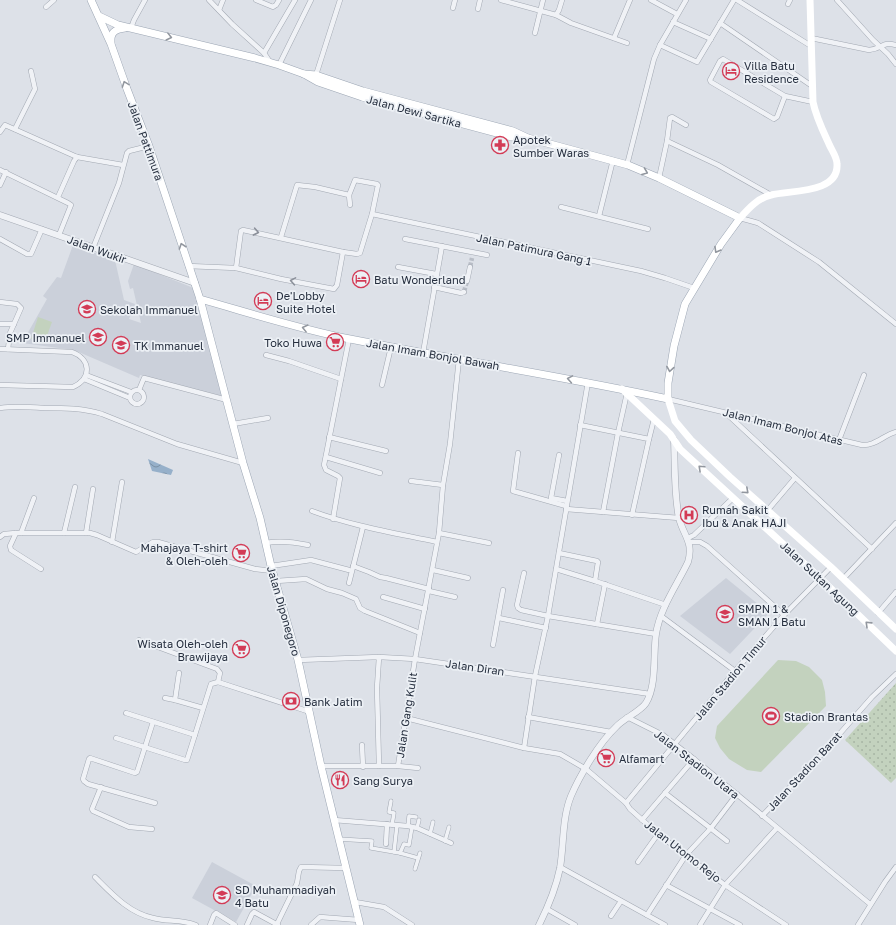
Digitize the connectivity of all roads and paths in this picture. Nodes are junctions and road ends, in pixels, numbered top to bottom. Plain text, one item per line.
1 (54, 0) edge
2 (92, 0) edge
3 (145, 0) edge
4 (209, 0) edge
5 (223, 0) edge
6 (256, 0) edge
7 (279, 0) edge
8 (294, 0) edge
9 (311, 0) edge
10 (340, 0) edge
11 (455, 0) edge
12 (480, 0) edge
13 (501, 0) edge
14 (543, 0) edge
15 (562, 0) edge
16 (629, 0) edge
17 (651, 0) edge
18 (686, 0) edge
19 (736, 0) edge
20 (810, 0) edge
21 (837, 0) edge
22 (46, 7) dead end
23 (453, 8) dead end
24 (478, 9) dead end
25 (219, 10) junction
26 (540, 10) junction
27 (678, 14) junction
28 (556, 15) junction
29 (99, 16) junction
30 (673, 22) junction
31 (720, 23) junction
32 (131, 28) junction
33 (535, 32) dead end
34 (614, 38) junction
35 (811, 38) junction
36 (711, 39) junction
37 (627, 43) dead end
38 (111, 44) junction
39 (660, 45) junction
40 (896, 45) edge
41 (811, 46) junction
42 (881, 48) junction
43 (264, 53) junction
44 (270, 62) junction
45 (896, 64) edge
46 (279, 65) junction
47 (31, 71) dead end
48 (304, 74) junction
49 (316, 75) junction
50 (812, 86) junction
51 (362, 94) junction
52 (785, 96) junction
53 (813, 102) junction
54 (686, 125) dead end
55 (15, 130) junction
56 (0, 132) edge
57 (667, 141) junction
58 (149, 146) junction
59 (77, 157) junction
60 (613, 160) junction
61 (123, 165) junction
62 (627, 165) junction
63 (0, 170) edge
64 (6, 172) junction
65 (659, 178) junction
66 (0, 185) edge
67 (349, 195) junction
68 (771, 195) junction
69 (58, 198) junction
70 (350, 205) dead end
71 (561, 207) dead end
72 (372, 214) junction
73 (0, 215) edge
74 (599, 216) junction
75 (740, 218) junction
76 (42, 229) junction
77 (648, 229) dead end
78 (59, 235) junction
79 (281, 237) junction
80 (0, 239) edge
81 (405, 239) dead end
82 (442, 246) junction
83 (93, 248) junction
84 (343, 252) junction
85 (473, 252) junction
86 (487, 255) dead end
87 (472, 258) tunnel mouth
88 (188, 266) junction
89 (398, 267) dead end
90 (470, 267) tunnel mouth
91 (236, 268) junction
92 (436, 274) junction
93 (467, 281) tunnel mouth
94 (195, 283) junction
95 (434, 287) junction
96 (694, 288) junction
97 (464, 292) dead end
98 (200, 299) junction
99 (0, 302) edge
100 (0, 324) edge
101 (14, 324) junction
102 (896, 324) edge
103 (349, 339) junction
104 (391, 346) junction
105 (0, 349) edge
106 (8, 349) junction
107 (423, 352) junction
108 (266, 355) dead end
109 (459, 359) junction
110 (864, 375) dead end
111 (85, 377) junction
112 (341, 379) junction
113 (588, 382) junction
114 (0, 385) edge
115 (382, 385) dead end
116 (140, 390) junction
117 (625, 391) junction
118 (131, 392) junction
119 (647, 394) junction
120 (130, 398) junction
121 (668, 399) junction
122 (227, 400) junction
123 (640, 405) junction
124 (0, 408) edge
125 (726, 412) junction
126 (268, 418) dead end
127 (654, 419) junction
128 (233, 424) junction
129 (580, 425) junction
130 (896, 432) edge
131 (618, 433) junction
132 (329, 437) junction
133 (649, 439) junction
134 (674, 440) junction
135 (838, 440) junction
136 (386, 451) dead end
137 (518, 453) dead end
138 (559, 455) dead end
139 (326, 457) junction
140 (243, 463) junction
141 (380, 472) dead end
142 (730, 478) junction
143 (795, 478) junction
144 (411, 481) dead end
145 (122, 482) dead end
146 (443, 484) junction
147 (75, 487) dead end
148 (721, 487) junction
149 (93, 489) dead end
150 (34, 498) dead end
151 (733, 498) junction
152 (566, 506) junction
153 (312, 511) dead end
154 (767, 511) junction
155 (603, 512) junction
156 (632, 515) junction
157 (679, 518) junction
158 (332, 519) junction
159 (896, 523) edge
160 (363, 527) junction
161 (19, 533) junction
162 (64, 533) junction
163 (86, 533) junction
164 (439, 533) junction
165 (0, 537) edge
166 (689, 540) junction
167 (112, 542) junction
168 (437, 542) junction
169 (266, 543) junction
170 (489, 543) dead end
171 (308, 545) dead end
172 (872, 549) junction
173 (558, 553) junction
174 (353, 566) junction
175 (831, 567) junction
176 (272, 568) junction
177 (41, 569) dead end
178 (349, 570) dead end
179 (433, 570) junction
180 (556, 570) junction
181 (524, 573) dead end
182 (468, 578) dead end
183 (820, 578) junction
184 (843, 579) junction
185 (276, 581) junction
186 (595, 581) junction
187 (348, 583) dead end
188 (605, 584) junction
189 (429, 590) junction
190 (504, 590) dead end
191 (896, 592) edge
192 (383, 597) dead end
193 (455, 597) dead end
194 (666, 605) junction
195 (425, 609) junction
196 (878, 613) junction
197 (784, 614) junction
198 (548, 616) junction
199 (661, 616) junction
200 (499, 618) junction
201 (597, 624) junction
202 (546, 628) junction
203 (896, 630) edge
204 (420, 633) junction
205 (656, 634) junction
206 (139, 640) dead end
207 (493, 645) dead end
208 (896, 651) edge
209 (379, 657) junction
210 (415, 659) junction
211 (298, 660) junction
212 (735, 671) junction
213 (179, 673) dead end
214 (896, 674) edge
215 (535, 676) junction
216 (218, 682) junction
217 (650, 694) junction
218 (165, 698) dead end
219 (174, 700) junction
220 (203, 708) junction
221 (310, 712) junction
222 (126, 713) dead end
223 (528, 717) junction
224 (627, 717) junction
225 (406, 718) junction
226 (153, 722) junction
227 (611, 732) junction
228 (195, 735) junction
229 (116, 738) dead end
230 (362, 744) dead end
231 (674, 744) junction
232 (145, 747) junction
233 (524, 748) junction
234 (694, 759) junction
235 (321, 766) junction
236 (363, 766) junction
237 (379, 766) junction
238 (398, 766) junction
239 (418, 768) dead end
240 (586, 769) junction
241 (101, 787) junction
242 (665, 794) junction
243 (737, 794) junction
244 (391, 801) dead end
245 (155, 803) dead end
246 (626, 803) junction
247 (762, 816) junction
248 (334, 820) junction
249 (642, 820) junction
250 (433, 822) dead end
251 (389, 824) junction
252 (398, 825) junction
253 (412, 827) junction
254 (449, 827) dead end
255 (711, 828) junction
256 (777, 828) junction
257 (152, 829) dead end
258 (430, 834) junction
259 (658, 834) junction
260 (338, 839) junction
261 (445, 841) junction
262 (727, 841) dead end
263 (386, 844) dead end
264 (451, 844) dead end
265 (394, 852) junction
266 (400, 853) junction
267 (420, 853) dead end
268 (686, 855) junction
269 (418, 858) junction
270 (638, 862) dead end
271 (560, 867) junction
272 (896, 867) edge
273 (346, 868) junction
274 (415, 869) dead end
275 (95, 877) dead end
276 (666, 885) junction
277 (725, 885) junction
278 (621, 901) junction
279 (355, 902) junction
280 (870, 904) junction
281 (547, 909) junction
282 (710, 909) junction
283 (647, 915) junction
284 (611, 916) dead end
285 (360, 923) edge
286 (278, 924) edge
287 (196, 925) edge
288 (210, 925) edge
289 (235, 925) edge
290 (247, 925) edge
291 (311, 925) edge
292 (412, 925) edge
293 (539, 925) edge
294 (575, 925) edge
295 (664, 925) edge
296 (700, 925) edge
297 (740, 925) edge
298 (786, 925) edge
299 (858, 925) edge

1 - 22 street
2 - 29 main road, Jalan Pattimura
3 - 32 street
4 - 25 street
5 - 25 street
6 - 7 street
8 - 43 street
9 - 46 street
10 - 49 street
11 - 23 street
12 - 24 street
13 - 26 street
14 - 26 street
15 - 28 street
16 - 34 street
17 - 27 street
18 - 27 street
19 - 31 street
19 - 41 street
20 - 35 main road
21 - 42 street
25 - 43 street
26 - 28 street
26 - 33 street
27 - 30 street
28 - 34 street
29 - 32 main road, Jalan Dewi Sartika
29 - 38 main road, Jalan Pattimura
30 - 36 street
30 - 39 street
31 - 36 street
31 - 50 street
32 - 38 main road
32 -> 44 main road, Jalan Dewi Sartika
34 - 37 street
35 - 41 main road
35 - 42 street
36 - 39 street
58 -> 38 main road, Jalan Pattimura
39 - 62 street
40 - 42 street
41 - 50 main road
42 - 45 street
43 - 44 street
44 - 46 main road, Jalan Dewi Sartika
46 - 48 main road, Jalan Dewi Sartika
47 - 55 street
48 - 49 main road, Jalan Dewi Sartika
48 - 51 main road, Jalan Dewi Sartika
49 - 51 main road, Jalan Dewi Sartika
50 - 53 main road
51 - 60 main road, Jalan Dewi Sartika
52 - 52 street
52 - 53 street
53 - 68 main road
54 - 57 street
55 - 56 street
55 - 59 street
57 - 65 street
57 - 68 street
58 - 61 street
88 -> 58 main road, Jalan Pattimura
59 - 61 street
59 - 69 street
60 - 62 main road, Jalan Dewi Sartika
60 - 74 street
61 - 83 street
62 -> 65 main road, Jalan Dewi Sartika
63 - 64 street
64 - 66 street
64 - 69 street
65 - 75 main road, Jalan Dewi Sartika
67 - 70 street
67 - 72 street
67 - 79 street
68 - 75 main road
69 - 78 street
71 - 74 street
72 - 84 street
72 - 96 street, Jalan Patimura Gang 1
73 - 76 street, Jalan Wukir
74 - 77 street
75 -> 96 main road
75 - 102 street
76 - 78 street, Jalan Wukir
76 - 80 street
78 - 83 street, Jalan Wukir
79 - 84 street
91 -> 79 street
81 - 82 street
82 - 85 street
82 - 92 street
83 - 94 street, Jalan Wukir
84 -> 91 street
85 - 86 street
85 - 87 street
88 - 91 street
88 - 94 main road, Jalan Pattimura
89 - 92 street
90 - 93 street
92 - 95 street
94 - 98 main road, Jalan Pattimura
95 - 97 street
95 - 107 street
96 -> 121 main road
103 -> 98 main road, Jalan Imam Bonjol Bawah
98 - 122 main road, Jalan Diponegoro
99 - 101 street
100 - 101 street
101 - 106 street
103 - 104 main road, Jalan Imam Bonjol Bawah
103 - 112 street
104 - 107 main road, Jalan Imam Bonjol Bawah
104 - 115 street
105 - 106 street
106 - 111 street
107 - 109 main road, Jalan Imam Bonjol Bawah
108 - 112 street
113 -> 109 main road, Jalan Imam Bonjol Bawah
109 - 146 street, Jalan Gang Kulit
110 - 135 street
111 - 114 street
111 - 118 street
111 - 120 street
112 - 132 street
113 - 117 main road, Jalan Imam Bonjol Bawah
113 - 129 street
116 - 118 street
116 - 120 street
116 - 122 street
117 - 119 main road, Jalan Imam Bonjol Bawah
117 - 123 main road, Jalan Sultan Agung
117 - 131 street
118 - 120 street
119 - 121 main road, Jalan Imam Bonjol Bawah
119 - 123 main road
121 - 125 street, Jalan Imam Bonjol Atas
121 - 142 main road, Jalan Sultan Agung
122 - 128 main road, Jalan Diponegoro
123 - 127 main road, Jalan Sultan Agung
124 - 140 street
125 - 135 street, Jalan Imam Bonjol Atas
125 - 143 street
126 - 128 street
127 - 133 street
127 - 134 main road, Jalan Sultan Agung
128 - 140 main road, Jalan Diponegoro
129 - 131 street
129 - 152 street
130 - 135 street, Jalan Imam Bonjol Atas
131 - 133 street
131 - 155 street
132 - 136 street
132 - 139 street
133 - 156 street
148 -> 134 main road, Jalan Sultan Agung
134 - 157 street
137 - 152 street
138 - 152 street
139 - 141 street
139 - 158 street
140 - 169 main road, Jalan Diponegoro
142 - 148 main road
142 -> 154 main road, Jalan Sultan Agung
143 - 154 street
143 - 172 street
144 - 146 street
145 - 167 street
146 - 164 street, Jalan Gang Kulit
147 - 162 street
148 - 151 main road, Jalan Sultan Agung
149 - 163 street
150 - 161 street
151 - 166 street
151 - 183 main road, Jalan Sultan Agung
152 - 155 street
152 - 173 street
153 - 158 street
154 - 175 main road, Jalan Sultan Agung
155 - 156 street
156 - 157 street
157 - 166 street
158 - 160 street
159 - 172 street
160 - 168 street
160 - 174 street
161 - 162 street
161 - 165 street
161 - 177 street
162 - 163 street
163 - 167 street
164 - 168 street, Jalan Gang Kulit
164 - 170 street
166 - 194 street
166 - 197 street
167 - 176 street
168 - 179 street, Jalan Gang Kulit
169 - 171 street
169 - 176 main road, Jalan Diponegoro
172 - 184 street
173 - 180 street
173 - 186 street
174 - 187 street
174 - 189 street
175 - 183 street, Jalan Stadion Timur
175 - 184 main road, Jalan Sultan Agung
176 - 178 street
176 - 185 main road, Jalan Diponegoro
179 - 182 street
179 - 189 street, Jalan Gang Kulit
180 - 186 street
180 - 198 street
181 - 198 street
183 - 197 street, Jalan Stadion Timur
208 -> 183 main road, Jalan Sultan Agung
184 - 196 main road, Jalan Sultan Agung
185 - 204 street
185 - 211 main road, Jalan Diponegoro
186 - 188 street
188 - 194 street
188 - 201 street
189 - 193 street
189 - 195 street, Jalan Gang Kulit
190 - 200 street
191 - 196 street
192 - 195 street
194 - 199 street
195 - 204 street, Jalan Gang Kulit
196 - 203 main road, Jalan Sultan Agung
197 - 212 street, Jalan Stadion Timur
198 - 201 street
198 - 202 street
199 - 205 street
199 - 212 street
200 - 202 street
200 - 207 street
201 - 205 street
202 - 215 street
204 - 210 street, Jalan Gang Kulit
205 - 217 street
206 - 216 street
209 - 210 street, Jalan Diran
209 - 211 street, Jalan Diran
209 - 237 street
210 - 215 street, Jalan Diran
210 - 225 street, Jalan Gang Kulit
211 - 221 main road, Jalan Diponegoro
212 - 231 street, Jalan Stadion Timur
213 - 219 street
214 - 247 street, Jalan Stadion Barat
215 - 217 street, Jalan Diran
215 - 223 street
216 - 220 street
216 - 221 street
217 - 224 street
218 - 219 street
219 - 220 street
220 - 228 street
221 - 235 main road, Jalan Diponegoro
222 - 226 street
223 - 227 street
223 - 233 street
224 - 227 street
224 - 231 street, Jalan Stadion Utara
225 - 233 street, Jalan Utomo Rejo
225 - 238 street, Jalan Gang Kulit
226 - 228 street
226 - 232 street
227 - 240 street
228 - 232 street
229 - 232 street
230 - 236 street
231 - 234 street, Jalan Stadion Utara
231 - 246 street, Jalan Stadion Timur
232 - 241 street
233 - 240 street, Jalan Utomo Rejo
234 - 242 street
234 - 243 street, Jalan Stadion Utara
235 - 236 street, Jalan Gang Kulit
235 - 248 main road, Jalan Diponegoro
236 - 237 street, Jalan Gang Kulit
237 - 238 street, Jalan Gang Kulit
238 - 239 street
240 - 246 street, Jalan Utomo Rejo
240 - 271 street
241 - 245 street
241 - 257 street
242 - 249 street
242 - 255 street
243 - 247 street, Jalan Stadion Utara
243 - 255 street
244 - 251 street
246 - 249 street, Jalan Utomo Rejo
247 - 256 street, Jalan Stadion Utara
248 - 251 street
248 - 260 main road, Jalan Diponegoro
249 - 259 street, Jalan Utomo Rejo
250 - 258 street
251 - 252 street
251 - 263 street
252 - 253 street
252 - 265 street
253 - 253 street
253 - 258 street
253 - 266 street
254 - 261 street
255 - 262 street
255 - 268 street
256 - 277 street
256 - 280 street, Jalan Stadion Utara
258 - 261 street
259 - 268 street, Jalan Utomo Rejo
259 - 270 street
260 - 265 street
260 - 273 main road, Jalan Diponegoro
261 - 264 street
265 - 266 street
266 - 269 street
267 - 269 street
268 - 276 street
268 - 277 street, Jalan Utomo Rejo
269 - 274 street
271 - 278 street
271 - 281 street
272 - 280 street
273 - 279 main road, Jalan Diponegoro
273 - 286 street
275 - 287 street
276 - 282 street
276 - 283 street
277 - 282 street
277 - 298 street, Jalan Utomo Rejo
278 - 283 street
278 - 284 street
279 - 285 main road, Jalan Diponegoro
279 - 292 street
280 - 299 street
281 - 293 street
281 - 294 street
282 - 296 street
282 - 297 street
283 - 295 street
285 - 291 street
286 - 290 street
288 - 289 street

